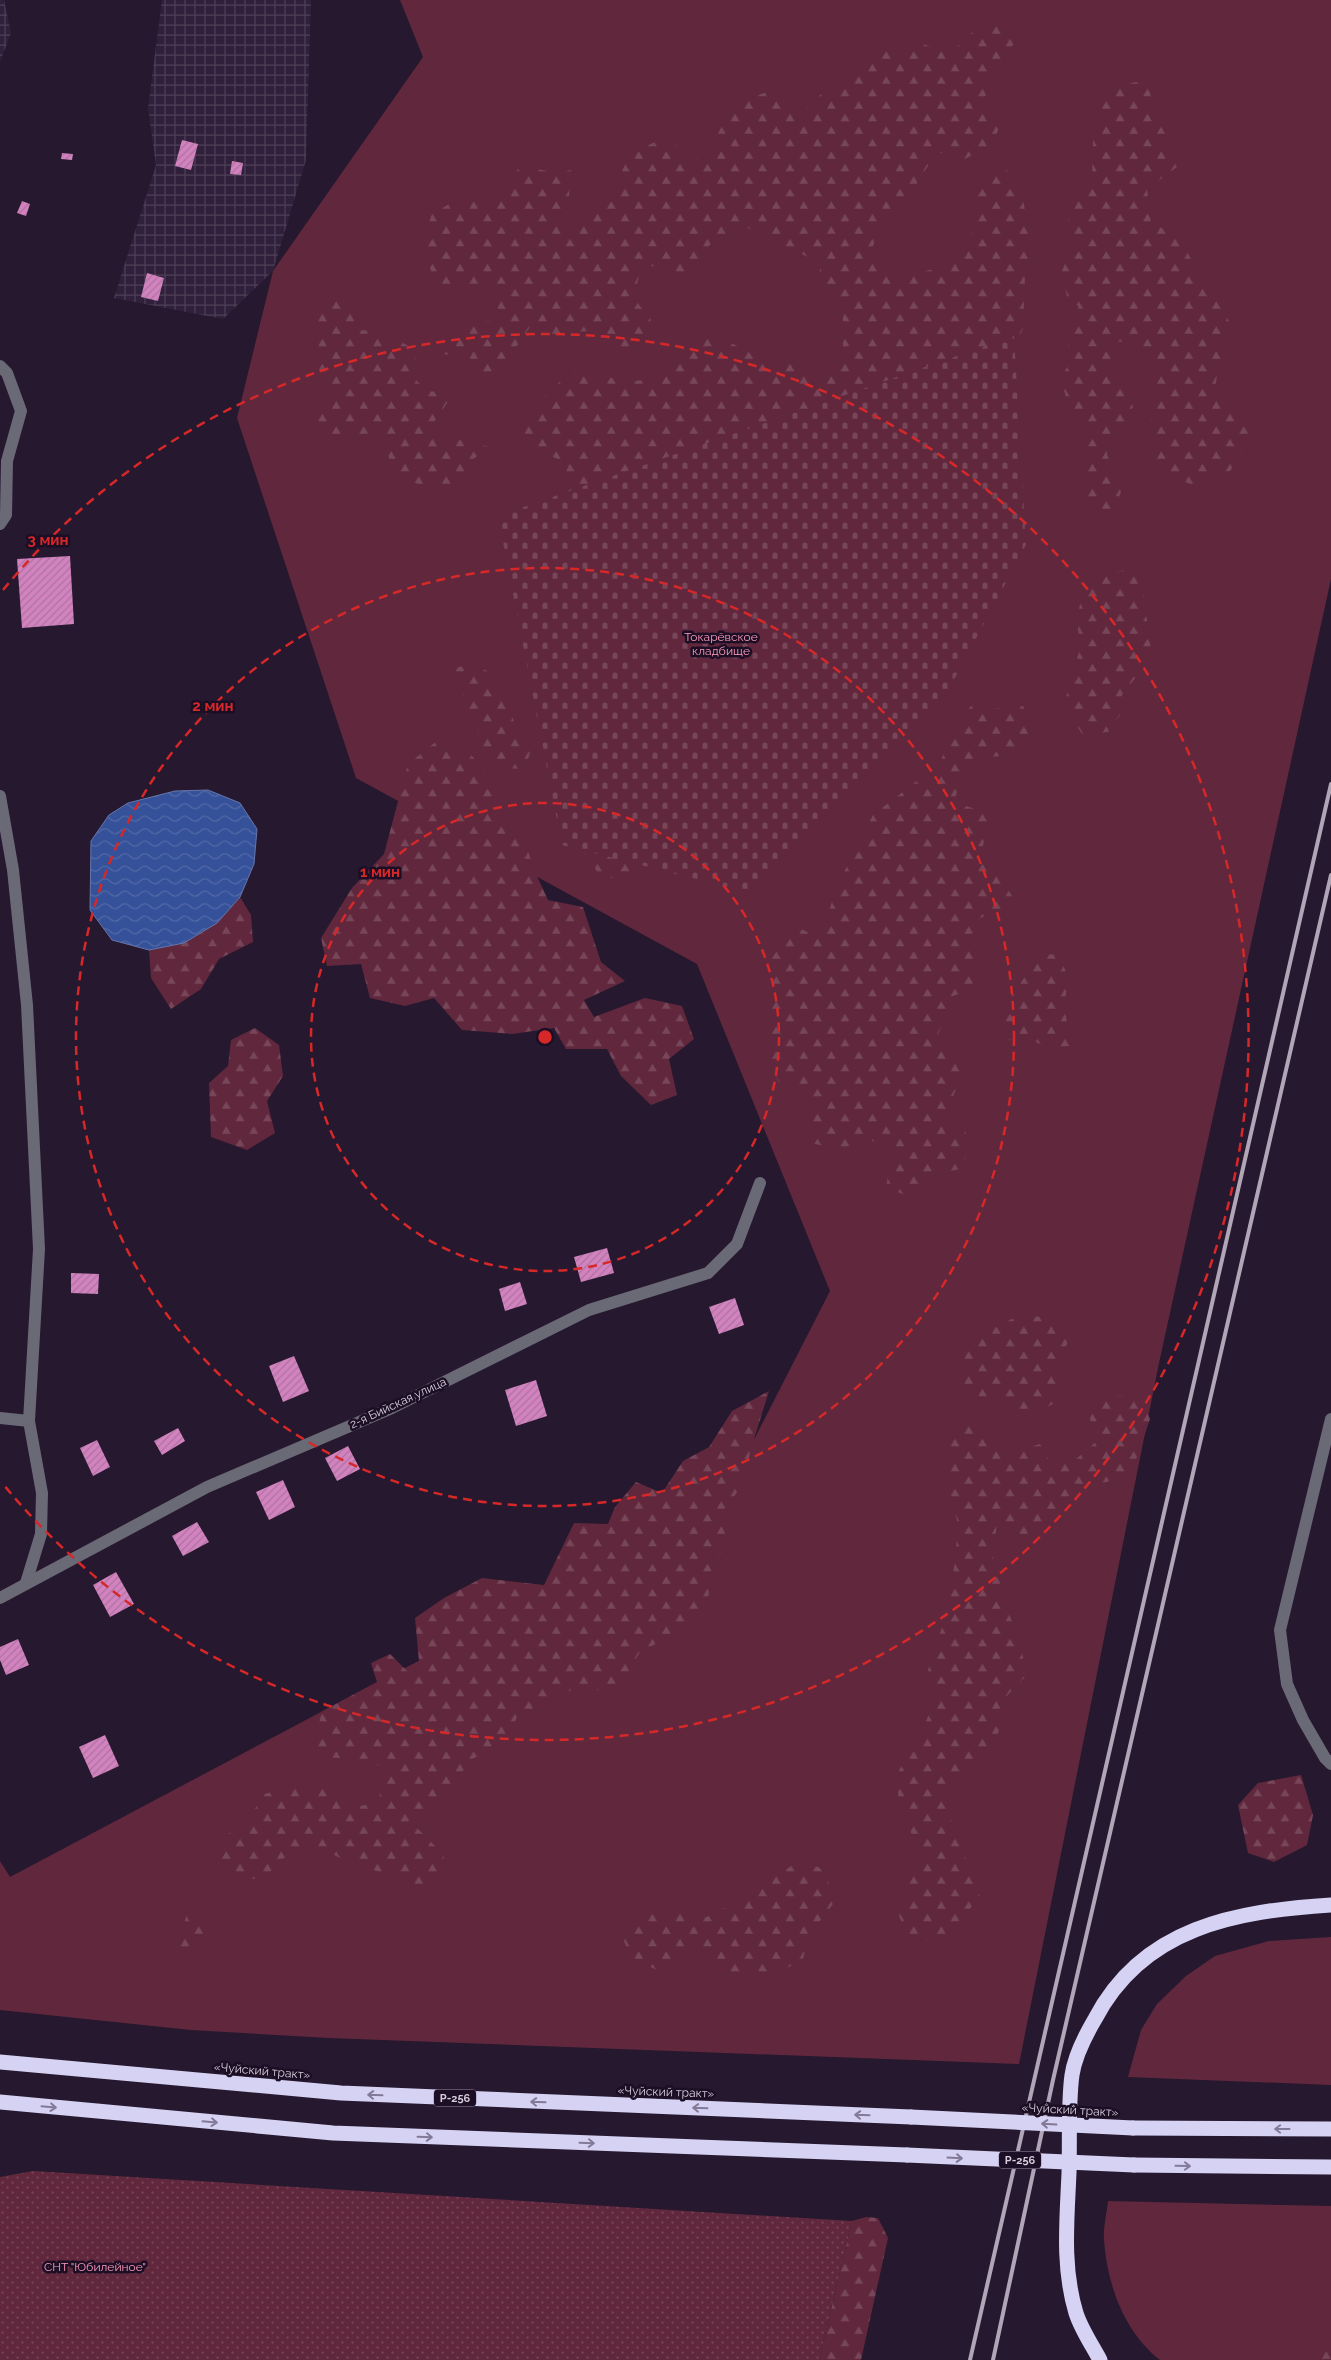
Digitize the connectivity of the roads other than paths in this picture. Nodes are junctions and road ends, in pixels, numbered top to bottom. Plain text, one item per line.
1 (0, 366) edge
2 (0, 524) edge
3 (0, 796) edge
4 (760, 1183) dead end
5 (0, 1418) edge
6 (1331, 1419) edge
7 (29, 1420) junction
8 (26, 1583) junction
9 (0, 1598) edge
10 (1331, 1764) edge
11 (1331, 1905) edge
12 (0, 2062) edge
13 (0, 2102) edge
14 (1331, 2129) edge
15 (1331, 2168) edge
16 (1100, 2360) edge

1 - 2 street
3 - 7 street
4 - 8 street, 2-я Бийская улица
5 - 7 street
6 - 10 street
7 - 8 street
8 - 9 street, 2-я Бийская улица
11 - 16 highway
14 -> 12 highway, «Чуйский тракт» / Р-256, bridge
13 -> 15 highway, Р-256, bridge

